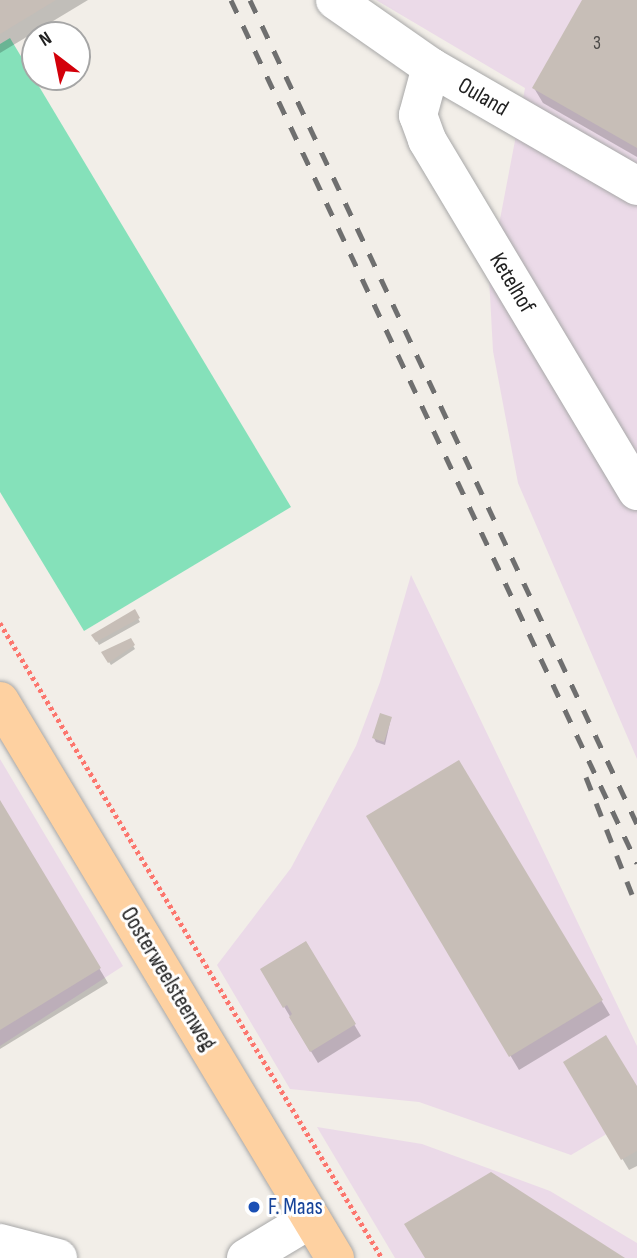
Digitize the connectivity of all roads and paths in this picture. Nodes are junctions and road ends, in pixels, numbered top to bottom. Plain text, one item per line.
1 (335, 0) edge
2 (431, 67) junction
3 (637, 186) edge
4 (637, 491) edge
5 (0, 623) edge
6 (0, 701) edge
7 (311, 1219) junction
8 (0, 1243) edge
9 (58, 1258) edge
10 (246, 1258) edge
11 (335, 1258) edge
12 (382, 1258) edge

1 - 2 street, Ouland
2 - 3 street, Ouland
2 - 4 street, Ketelhof
5 - 12 path
6 - 7 main road, Oosterweelsteenweg
7 - 10 street
7 - 11 main road, Oosterweelsteenweg
8 - 9 street

